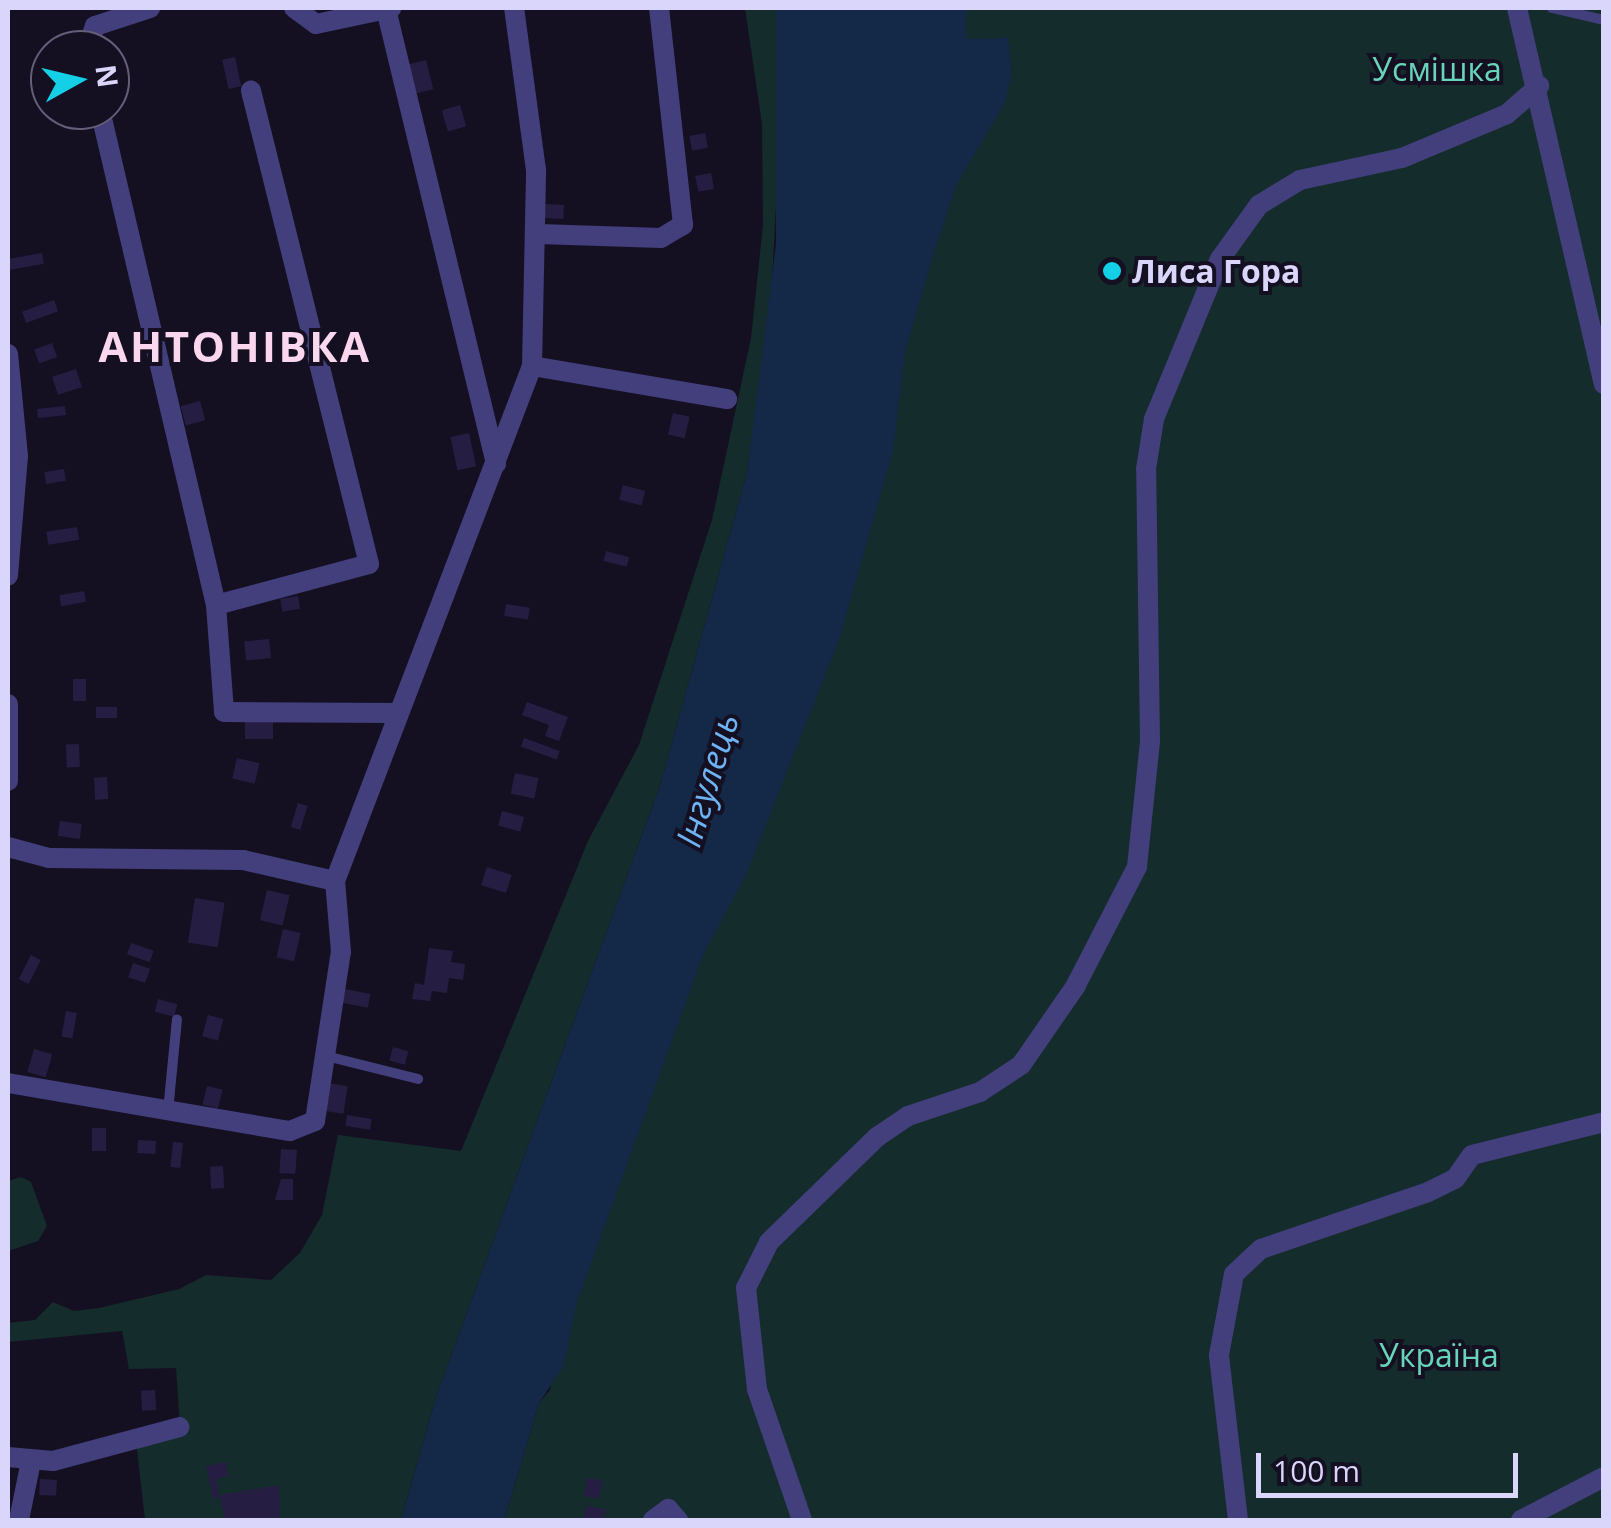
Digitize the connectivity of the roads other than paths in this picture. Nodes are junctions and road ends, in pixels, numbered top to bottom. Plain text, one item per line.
1 (150, 8) edge
2 (294, 8) edge
3 (388, 8) edge
4 (514, 8) edge
5 (659, 8) edge
6 (1517, 8) edge
7 (1552, 8) edge
8 (1604, 20) edge
9 (94, 30) edge
10 (1539, 86) junction
11 (251, 90) dead end
12 (105, 130) edge
13 (539, 234) junction
14 (8, 354) edge
15 (532, 366) junction
16 (1604, 384) edge
17 (727, 399) dead end
18 (497, 466) junction
19 (8, 576) edge
20 (216, 605) junction
21 (8, 704) edge
22 (397, 713) junction
23 (8, 781) edge
24 (8, 847) edge
25 (336, 881) junction
26 (177, 1019) dead end
27 (326, 1056) junction
28 (418, 1079) dead end
29 (8, 1083) edge
30 (168, 1112) junction
31 (1604, 1122) edge
32 (180, 1427) dead end
33 (8, 1457) edge
34 (31, 1461) junction
35 (1604, 1477) edge
36 (19, 1520) edge
37 (653, 1520) edge
38 (678, 1520) edge
39 (802, 1520) edge
40 (1238, 1520) edge
41 (1521, 1520) edge

1 - 9 street
2 - 3 street
3 - 18 street
4 - 13 street
5 - 13 street
6 - 10 street
7 - 8 lane
10 - 16 street
10 - 39 street
11 - 20 street
12 - 20 street
13 - 15 street
14 - 19 street
15 - 17 street
15 - 18 street
18 - 22 street
20 - 22 street
21 - 23 street
22 - 25 street
24 - 25 street
25 - 27 street
26 - 30 lane
27 - 28 lane
27 - 30 street
29 - 30 street
31 - 40 street
32 - 34 street
33 - 34 street
34 - 36 street
35 - 41 street
37 - 38 street

